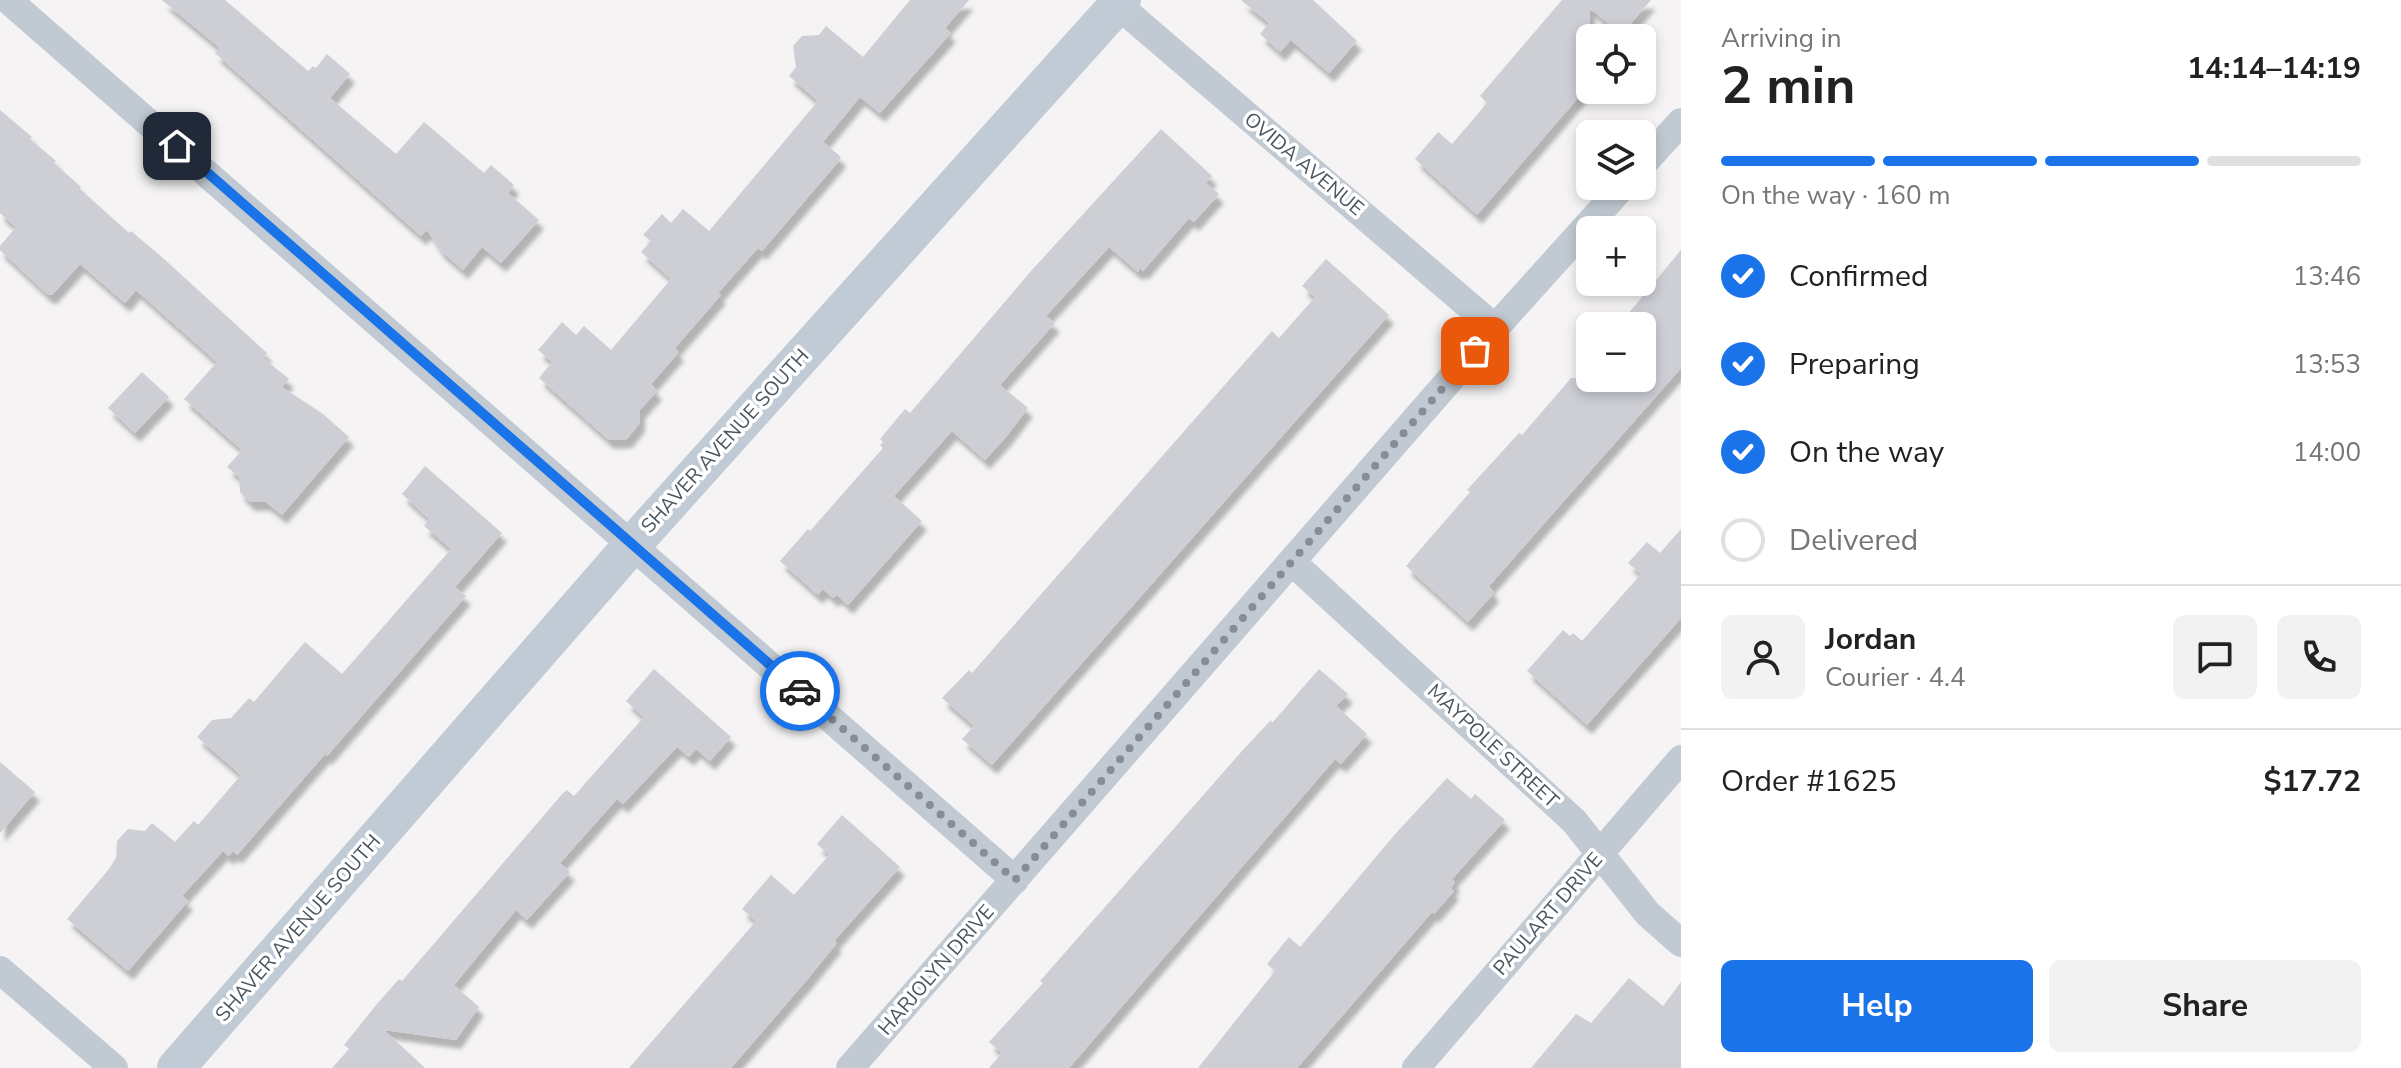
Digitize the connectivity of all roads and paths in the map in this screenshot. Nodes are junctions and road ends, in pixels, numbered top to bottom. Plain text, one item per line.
1 (8, 0) edge
2 (1118, 2) edge
3 (1681, 122) edge
4 (1656, 150) edge
5 (1610, 200) edge
6 (1495, 328) junction
7 (632, 545) junction
8 (1292, 562) junction
9 (1681, 759) edge
10 (1601, 853) junction
11 (1015, 880) junction
12 (1681, 943) edge
13 (0, 970) edge
14 (114, 1068) edge
15 (176, 1068) edge
16 (850, 1068) edge
17 (1416, 1068) edge

1 - 7 street
2 - 6 street, OVIDA AVENUE
2 - 7 street, SHAVER AVENUE SOUTH
3 - 4 street
5 - 6 street, HARJOLYN DRIVE
6 - 8 street, HARJOLYN DRIVE
7 - 11 street
7 - 15 street, SHAVER AVENUE SOUTH
8 - 10 street, MAYPOLE STREET
8 - 11 street, HARJOLYN DRIVE
9 - 10 street, PAULART DRIVE
10 - 12 street, MAYPOLE STREET
10 - 17 street, PAULART DRIVE
11 - 16 street, HARJOLYN DRIVE
13 - 14 street

